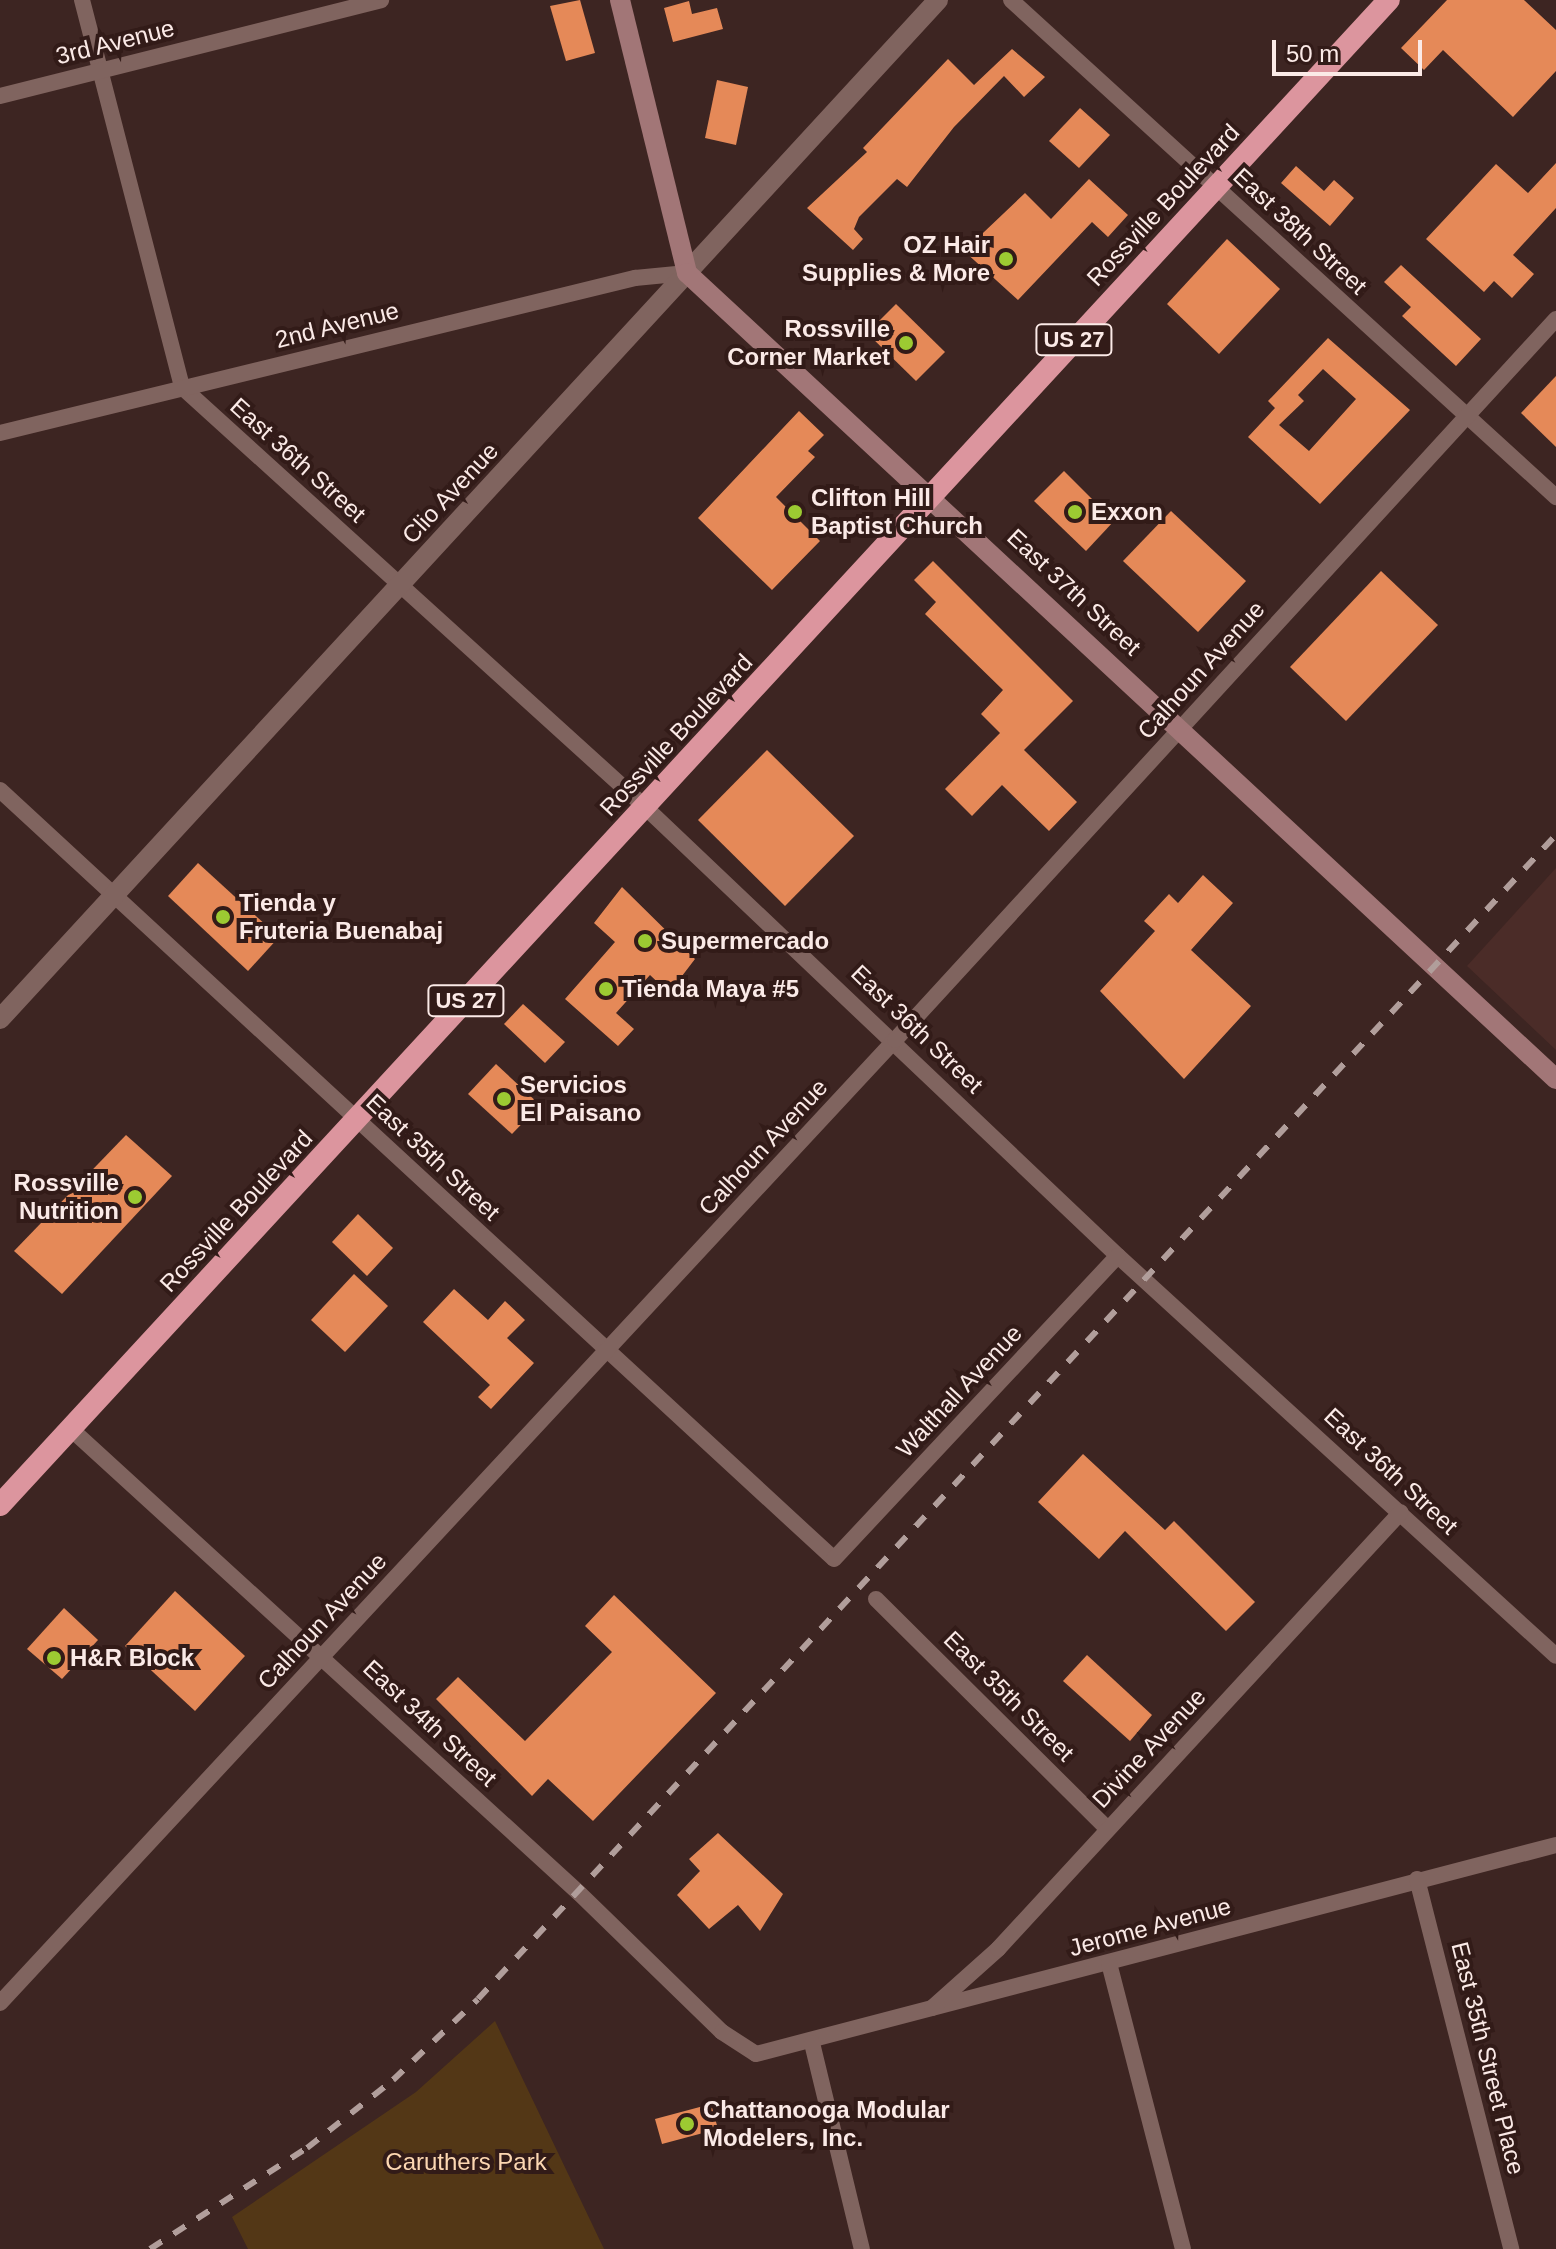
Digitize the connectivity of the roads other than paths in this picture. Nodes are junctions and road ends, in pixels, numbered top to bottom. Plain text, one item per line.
1 (82, 0) edge
2 (381, 0) edge
3 (620, 0) edge
4 (938, 0) edge
5 (1011, 0) edge
6 (1389, 0) edge
7 (100, 70) junction
8 (0, 96) edge
9 (1216, 186) junction
10 (687, 273) junction
11 (1556, 319) edge
12 (182, 387) junction
13 (1466, 415) junction
14 (0, 433) edge
15 (931, 495) junction
16 (1556, 497) edge
17 (401, 585) junction
18 (1181, 727) junction
19 (0, 790) edge
20 (645, 807) junction
21 (114, 897) junction
22 (0, 1019) edge
23 (895, 1040) junction
24 (1556, 1079) edge
25 (357, 1119) junction
26 (1118, 1256) junction
27 (607, 1352) junction
28 (71, 1429) junction
29 (0, 1505) edge
30 (1401, 1512) junction
31 (834, 1559) joint
32 (876, 1599) dead end
33 (322, 1656) junction
34 (1556, 1656) edge
35 (1107, 1828) junction
36 (1556, 1845) edge
37 (1417, 1879) junction
38 (1109, 1963) junction
39 (0, 2003) edge
40 (928, 2012) junction
41 (812, 2043) junction
42 (756, 2054) joint
43 (862, 2249) edge
44 (1183, 2249) edge
45 (1511, 2249) edge

1 - 7 street
2 - 7 street, 3rd Avenue
3 - 10 main road
4 - 10 street, Clio Avenue
5 - 9 street, East 38th Street
6 - 9 highway, Rossville Boulevard / US 27
7 - 8 street, 3rd Avenue
7 - 12 street
9 - 13 street, East 38th Street
9 - 15 highway, Rossville Boulevard / US 27
10 - 12 street, 2nd Avenue
10 - 15 main road, East 37th Street
10 - 17 street, Clio Avenue
11 - 13 street, Calhoun Avenue
12 - 14 street, 2nd Avenue
12 - 17 street, East 36th Street
13 - 16 street, East 38th Street
13 - 18 street, Calhoun Avenue
15 - 18 main road, East 37th Street
15 - 20 highway, Rossville Boulevard / US 27
17 - 20 street, East 36th Street
17 - 21 street, Clio Avenue
18 - 23 street, Calhoun Avenue
18 - 24 main road, East 37th Street
19 - 21 street, East 35th Street
20 - 23 street, East 36th Street
20 - 25 highway, Rossville Boulevard / US 27
21 - 22 street, Clio Avenue
21 - 25 street, East 35th Street
23 - 26 street, East 36th Street
23 - 27 street, Calhoun Avenue
25 - 27 street, East 35th Street
25 - 28 highway, Rossville Boulevard / US 27
26 - 30 street, East 36th Street
26 - 31 street, Walthall Avenue
27 - 31 street, East 35th Street
27 - 33 street, Calhoun Avenue
28 - 29 highway, Rossville Boulevard / US 27
28 - 33 street, East 34th Street
30 - 34 street, East 36th Street
30 - 35 street, Divine Avenue
32 - 35 street, East 35th Street
33 - 39 street, Calhoun Avenue
33 - 42 street, East 34th Street
35 - 40 street, Divine Avenue
36 - 37 street, Jerome Avenue
37 - 38 street, Jerome Avenue
37 - 45 street, East 35th Street Place
38 - 40 street, Jerome Avenue
38 - 44 street
40 - 41 street, Jerome Avenue
41 - 42 street, Jerome Avenue
41 - 43 street

